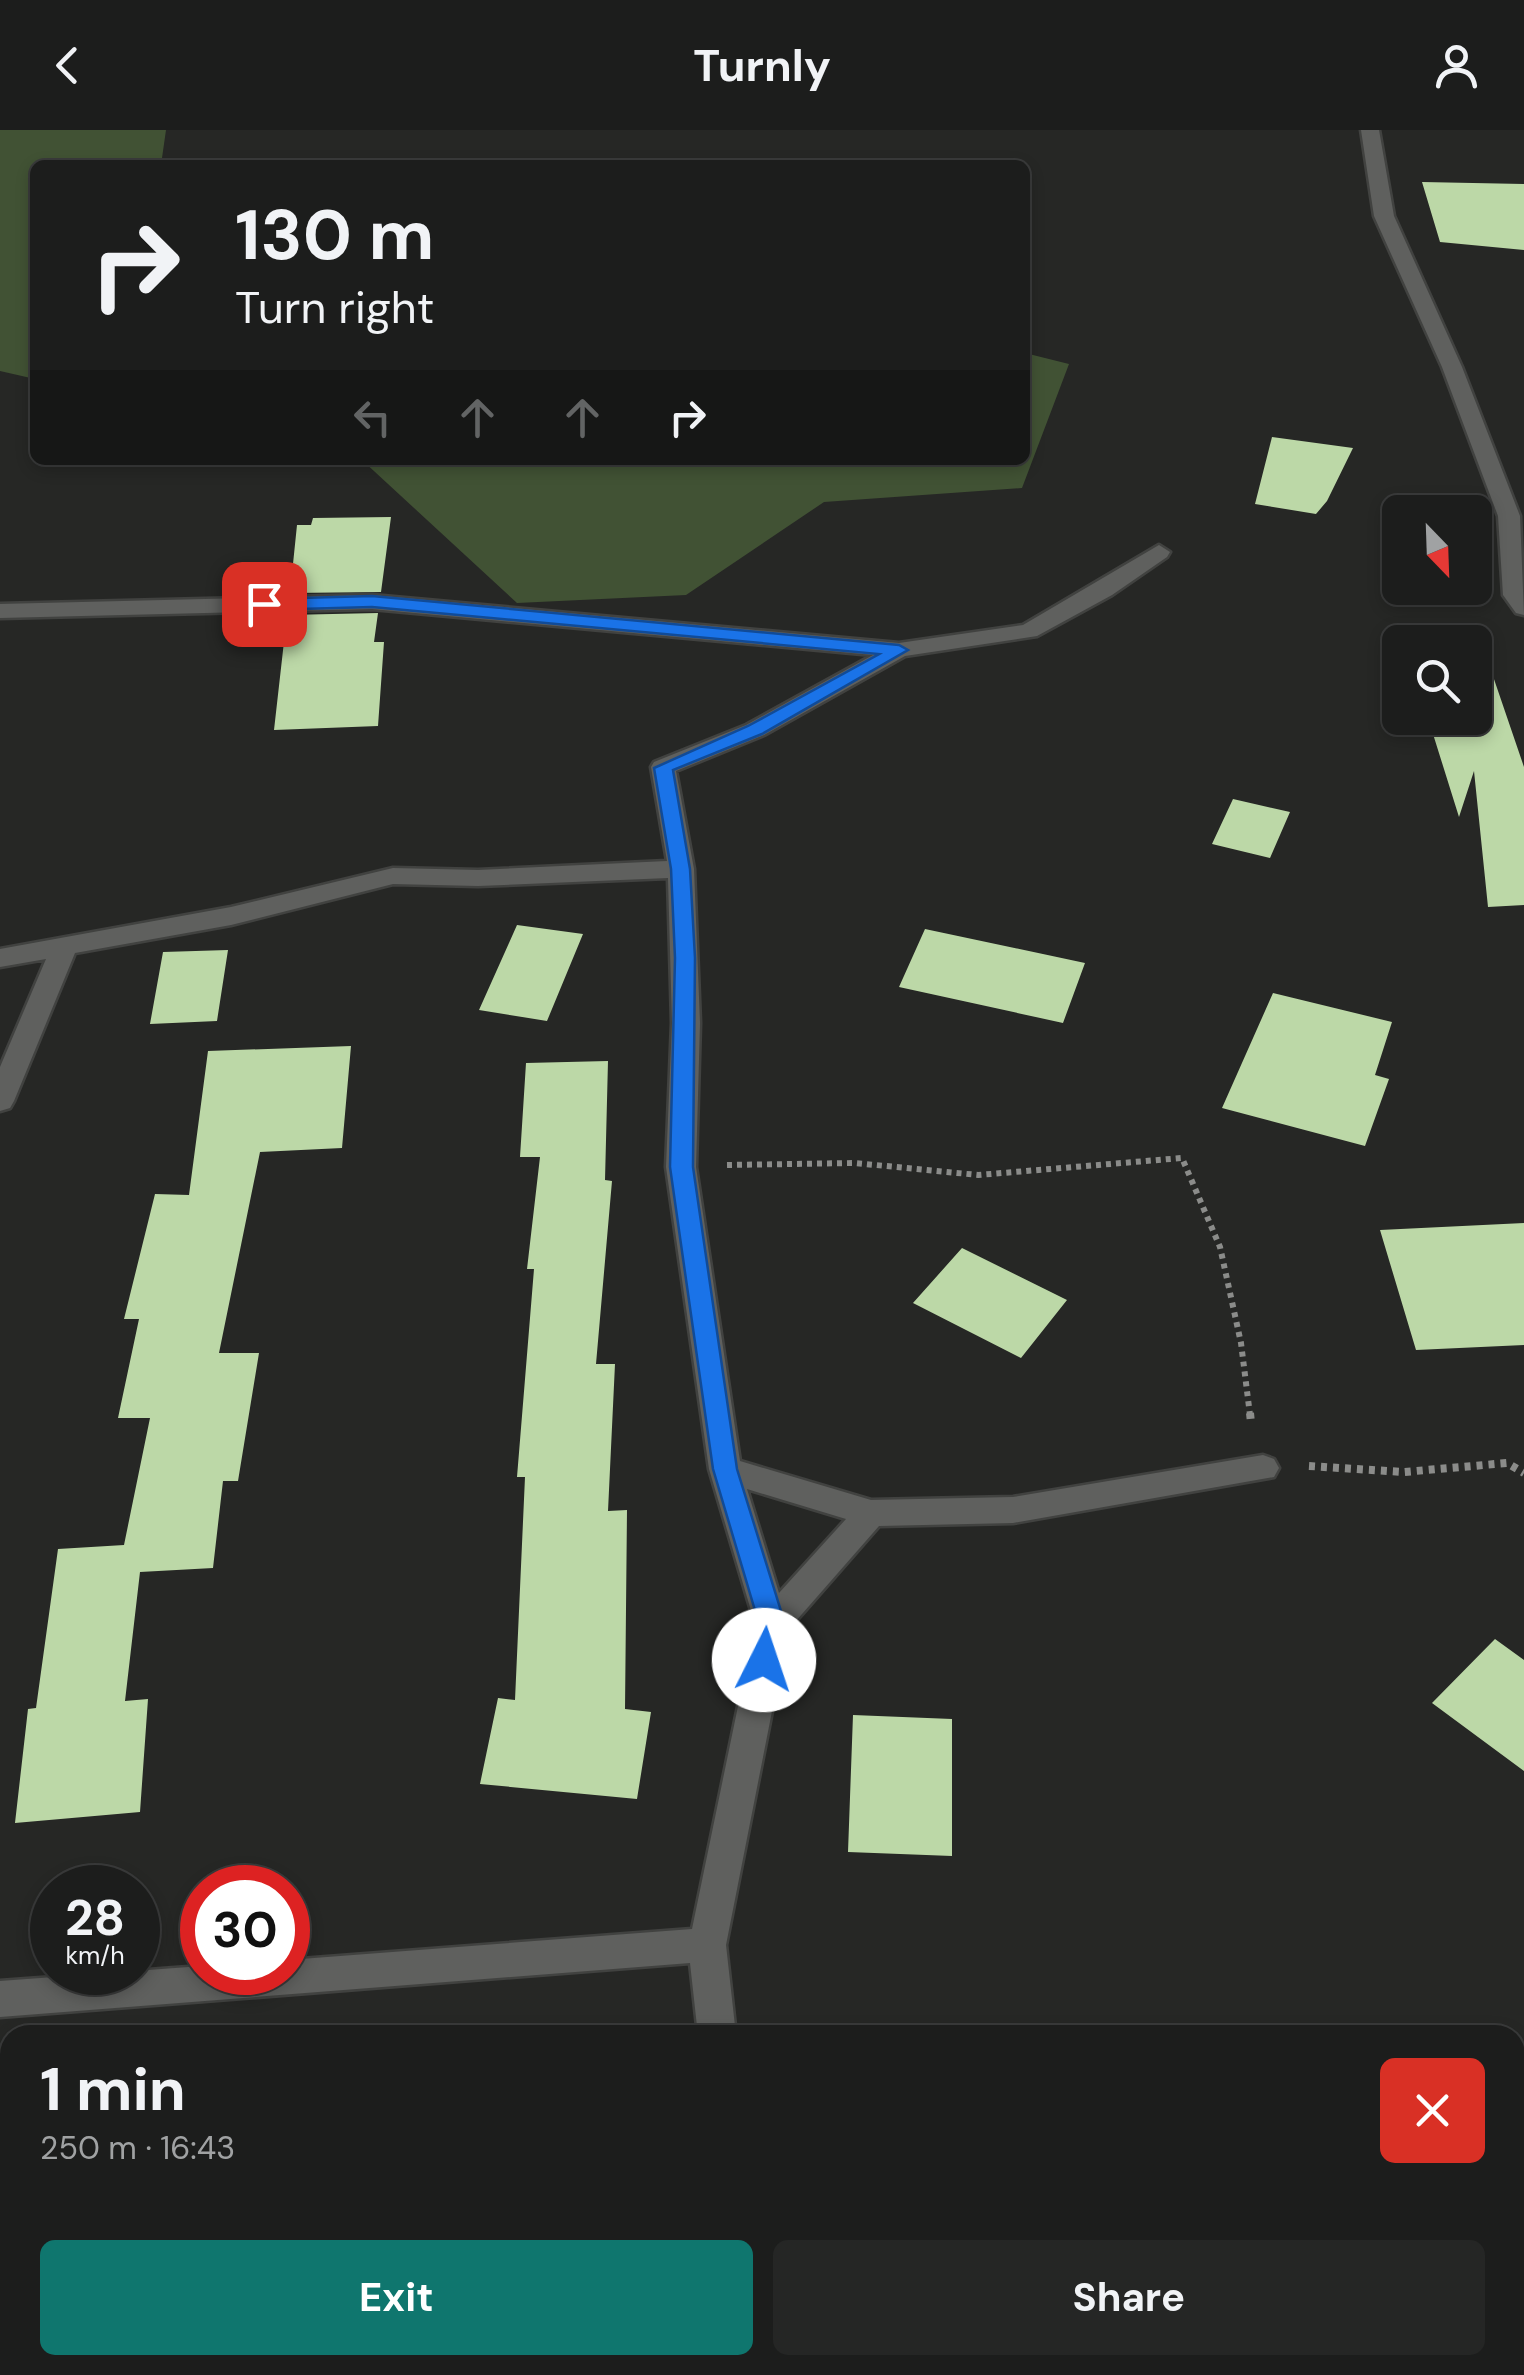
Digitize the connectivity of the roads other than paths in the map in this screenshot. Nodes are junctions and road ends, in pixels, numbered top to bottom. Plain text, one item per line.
1 (1370, 130) edge
2 (1160, 552) dead end
3 (1524, 608) edge
4 (0, 610) edge
5 (899, 650) junction
6 (680, 869) junction
7 (64, 947) junction
8 (0, 958) edge
9 (0, 1100) edge
10 (1262, 1468) road end
11 (725, 1469) junction
12 (871, 1513) junction
13 (772, 1624) junction
14 (707, 1945) junction
15 (0, 1999) edge
16 (715, 2025) edge

1 - 3 street
2 - 5 street
4 - 5 street
5 - 6 street
6 - 7 street
6 - 11 street
7 - 8 street
7 - 9 street
10 - 12 street
11 - 12 street
11 - 13 street
12 - 13 street
13 - 14 street
14 - 15 street
14 - 16 street

